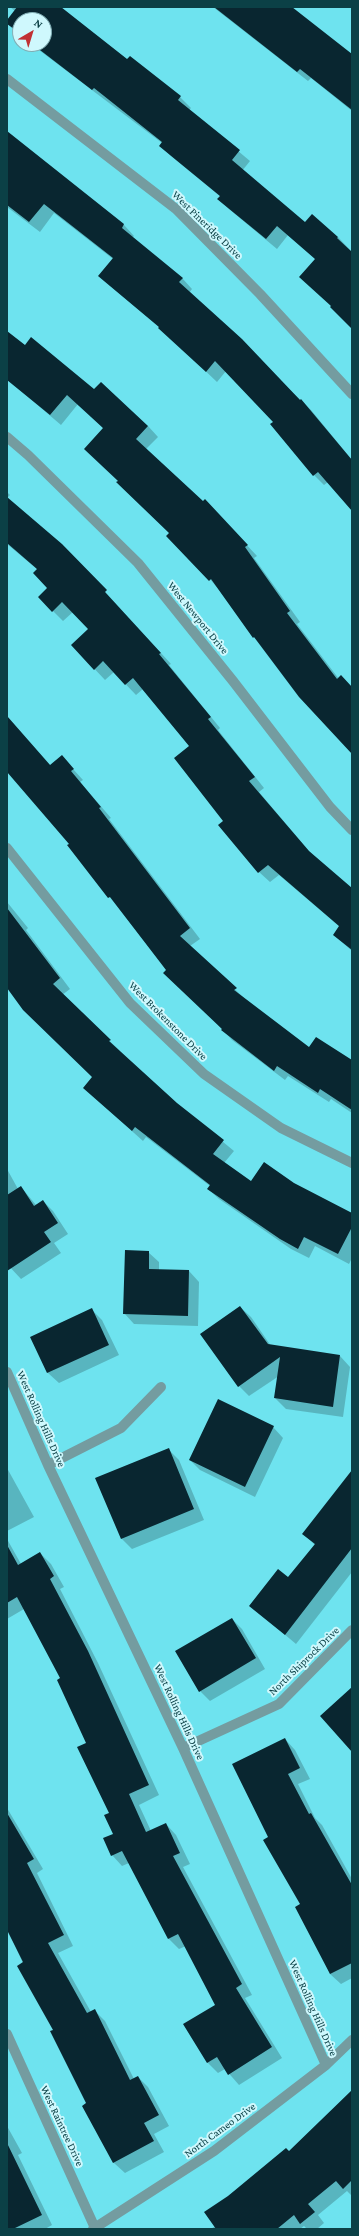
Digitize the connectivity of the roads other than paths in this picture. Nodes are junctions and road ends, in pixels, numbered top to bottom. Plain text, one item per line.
1 (7, 79) edge
2 (352, 394) edge
3 (7, 438) edge
4 (352, 830) edge
5 (7, 848) edge
6 (352, 1164) edge
7 (7, 1372) edge
8 (161, 1387) dead end
9 (48, 1465) junction
10 (352, 1630) edge
11 (183, 1748) junction
12 (7, 2034) edge
13 (352, 2040) edge
14 (326, 2066) junction
15 (94, 2228) edge

1 - 2 street, West Pineridge Drive
3 - 4 street, West Newport Drive
5 - 6 street, West Brokenstone Drive
7 - 9 street, West Rolling Hills Drive
8 - 9 street
9 - 11 street, West Rolling Hills Drive
10 - 11 street, North Shiprock Drive
11 - 14 street, West Rolling Hills Drive
12 - 15 street, West Raintree Drive
13 - 14 street, North Cameo Drive
14 - 15 street, North Cameo Drive

